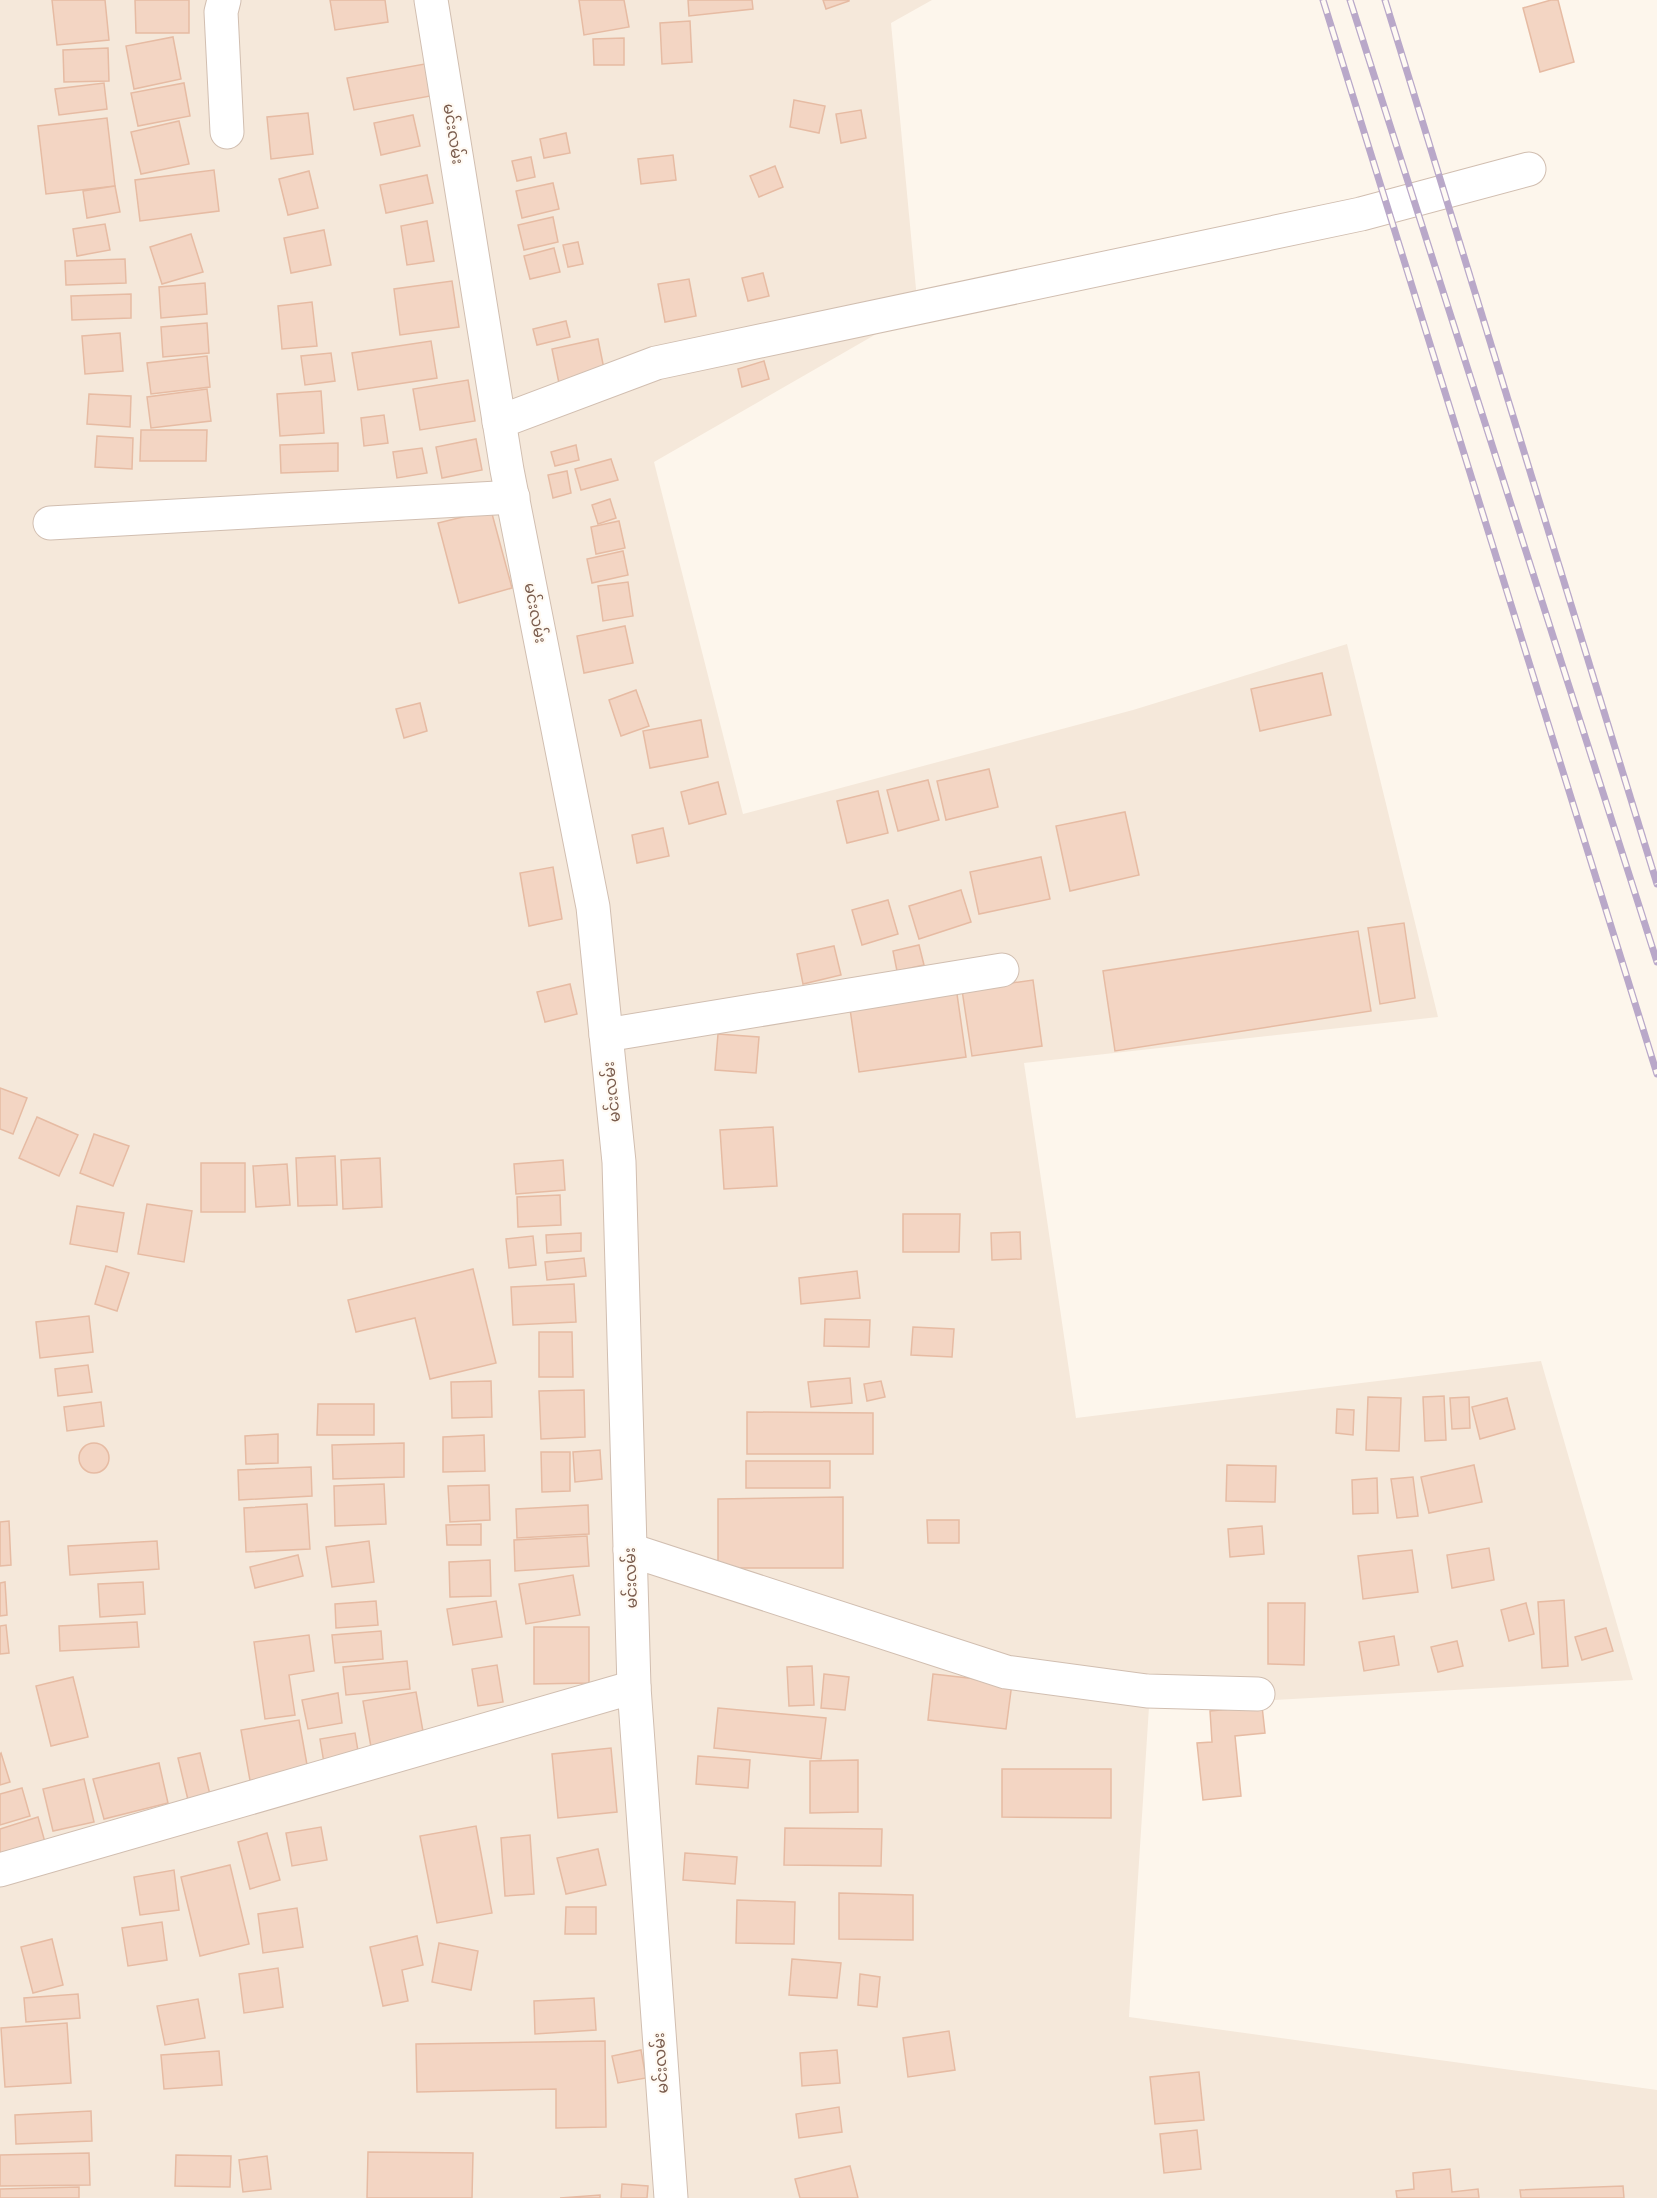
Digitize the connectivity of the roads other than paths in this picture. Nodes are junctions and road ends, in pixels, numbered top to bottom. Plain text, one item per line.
1 (224, 0) edge
2 (431, 0) edge
3 (227, 132) dead end
4 (1529, 169) dead end
5 (500, 422) junction
6 (513, 497) junction
7 (50, 523) dead end
8 (1002, 970) dead end
9 (606, 1035) junction
10 (630, 1550) junction
11 (634, 1687) junction
12 (1258, 1694) dead end
13 (0, 1870) edge
14 (671, 2198) edge

1 - 3 street
2 - 5 street, မင်းလမ်း
4 - 5 street
5 - 6 street, မင်းလမ်း
6 - 7 street
6 - 9 street, မင်းလမ်း
8 - 9 street
9 - 10 street, မင်းလမ်း
10 - 11 street, မင်းလမ်း
10 - 12 street
11 - 13 street
11 - 14 street, မင်းလမ်း

